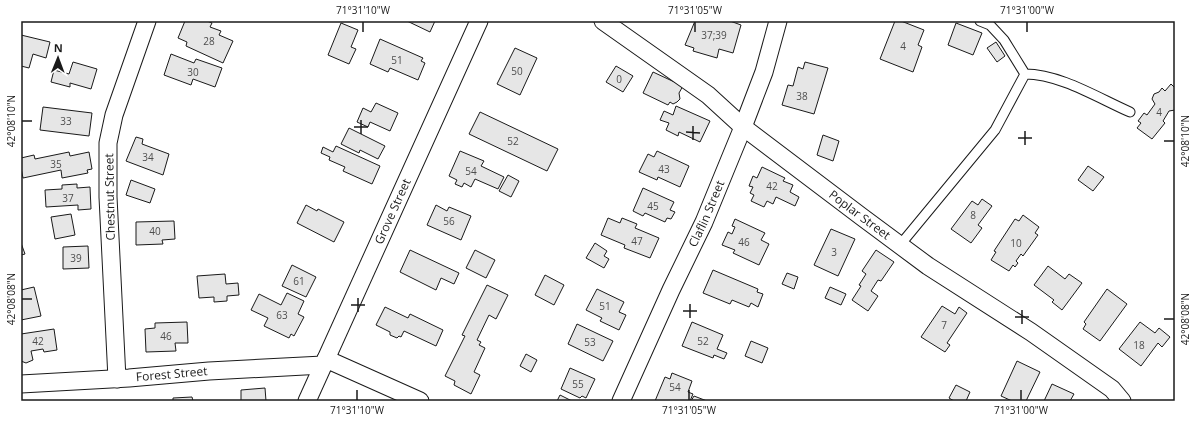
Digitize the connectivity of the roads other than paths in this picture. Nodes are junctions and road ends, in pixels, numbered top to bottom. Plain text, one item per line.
1 (147, 21) edge
2 (479, 21) edge
3 (603, 21) edge
4 (778, 21) edge
5 (980, 21) edge
6 (1024, 74) junction
7 (1130, 112) dead end
8 (743, 127) junction
9 (900, 245) junction
10 (325, 362) junction
11 (118, 379) junction
12 (21, 384) edge
13 (307, 401) edge
14 (420, 401) edge
15 (620, 401) edge
16 (1122, 401) edge

1 - 11 street, Chestnut Street
2 - 10 street, Grove Street
3 - 8 street, Poplar Street
4 - 8 street, Claflin Street
5 - 6 lane
6 - 7 lane
6 - 9 lane
8 - 9 street, Poplar Street
8 - 15 street, Claflin Street
9 - 16 street, Poplar Street
10 - 11 street, Forest Street
10 - 13 street, Grove Street
10 - 14 street, Forest Street
11 - 12 street, Forest Street

